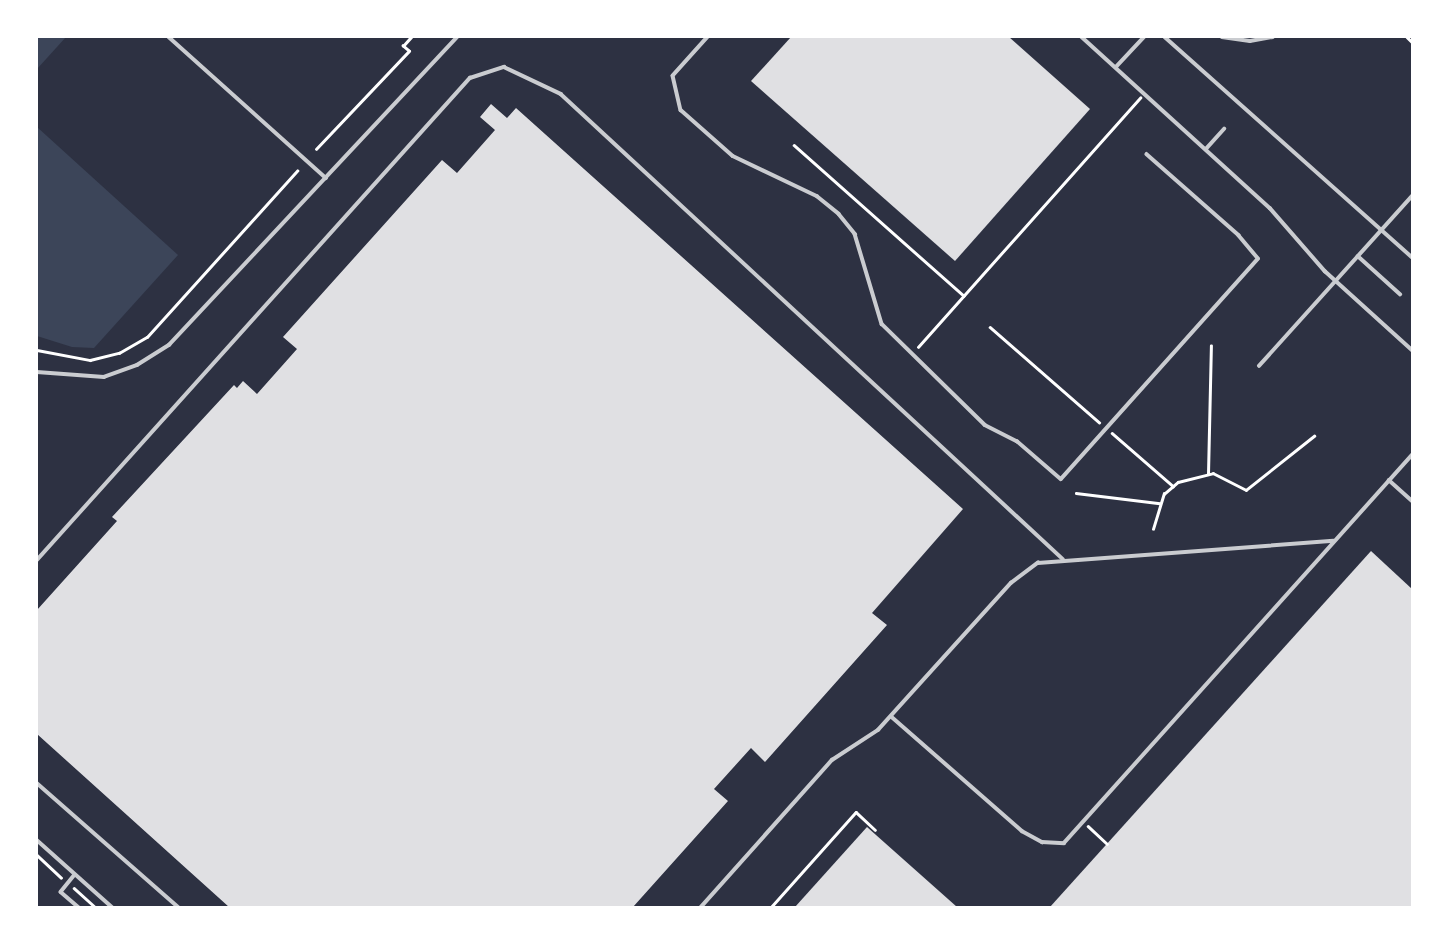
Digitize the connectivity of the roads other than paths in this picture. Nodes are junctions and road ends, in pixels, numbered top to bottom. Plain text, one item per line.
1 (169, 37) edge
2 (457, 37) edge
3 (708, 37) edge
4 (1082, 37) edge
5 (1144, 37) edge
6 (1166, 37) edge
7 (1222, 37) edge
8 (1273, 37) edge
9 (1116, 68) junction
10 (1224, 129) dead end
11 (1206, 149) junction
12 (1147, 155) dead end
13 (326, 178) junction
14 (1412, 196) edge
15 (1382, 229) junction
16 (1358, 256) junction
17 (1412, 257) edge
18 (1335, 281) junction
19 (1400, 294) dead end
20 (1412, 350) edge
21 (1259, 366) dead end
22 (37, 372) edge
23 (1412, 455) edge
24 (1389, 480) junction
25 (1412, 501) edge
26 (1333, 541) junction
27 (1063, 559) junction
28 (37, 560) edge
29 (892, 717) junction
30 (37, 783) edge
31 (37, 840) edge
32 (75, 875) junction
33 (78, 907) edge
34 (112, 907) edge
35 (178, 907) edge
36 (701, 907) edge

1 - 13 lane
2 - 13 lane
3 - 12 lane
4 - 9 lane
5 - 9 lane
6 - 15 lane
7 - 8 lane
9 - 11 lane
10 - 11 lane
11 - 18 lane
13 - 22 lane
14 - 15 lane
15 - 16 lane
15 - 17 lane
16 - 18 lane
16 - 19 lane
18 - 20 lane
18 - 21 lane
23 - 24 lane
24 - 25 lane
24 - 26 lane
26 - 27 lane
26 - 29 lane
27 - 28 lane
27 - 29 lane
29 - 36 lane
30 - 35 lane
31 - 32 lane
32 - 33 lane
32 - 34 lane

